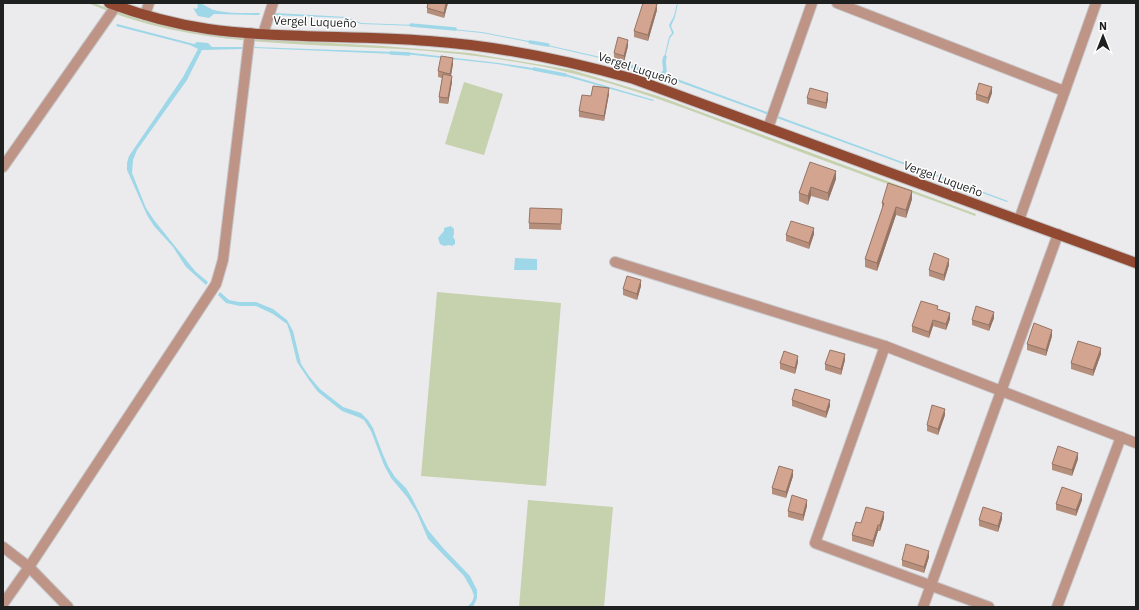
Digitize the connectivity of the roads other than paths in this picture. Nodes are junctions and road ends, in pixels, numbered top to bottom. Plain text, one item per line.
1 (149, 3) edge
2 (273, 3) edge
3 (812, 3) edge
4 (836, 3) edge
5 (1096, 3) edge
6 (112, 4) edge
7 (145, 15) junction
8 (250, 33) junction
9 (263, 34) junction
10 (1064, 91) junction
11 (768, 128) junction
12 (3, 167) edge
13 (1019, 220) junction
14 (1058, 234) junction
15 (615, 262) dead end
16 (1136, 262) edge
17 (885, 346) junction
18 (1001, 391) junction
19 (1121, 437) junction
20 (1136, 443) edge
21 (3, 547) edge
22 (29, 567) junction
23 (931, 586) junction
24 (3, 604) edge
25 (68, 607) edge
26 (923, 607) edge
27 (989, 607) edge
28 (1057, 607) edge

1 - 7 street
2 - 9 street
3 - 11 street
4 - 10 street
5 - 10 street
6 - 7 main road, Vergel Luqueño
6 - 12 street
7 - 8 main road, Vergel Luqueño
8 - 9 main road, Vergel Luqueño
8 - 22 street
9 - 11 main road, Vergel Luqueño
10 - 13 street
11 - 13 main road, Vergel Luqueño
13 - 14 main road, Vergel Luqueño
14 - 16 main road, Vergel Luqueño
14 - 18 street
15 - 17 street
17 - 18 street
17 - 23 street
18 - 19 street
18 - 23 street
19 - 20 street
19 - 28 street
21 - 22 street
22 - 24 street
22 - 25 street
23 - 26 street
23 - 27 street

